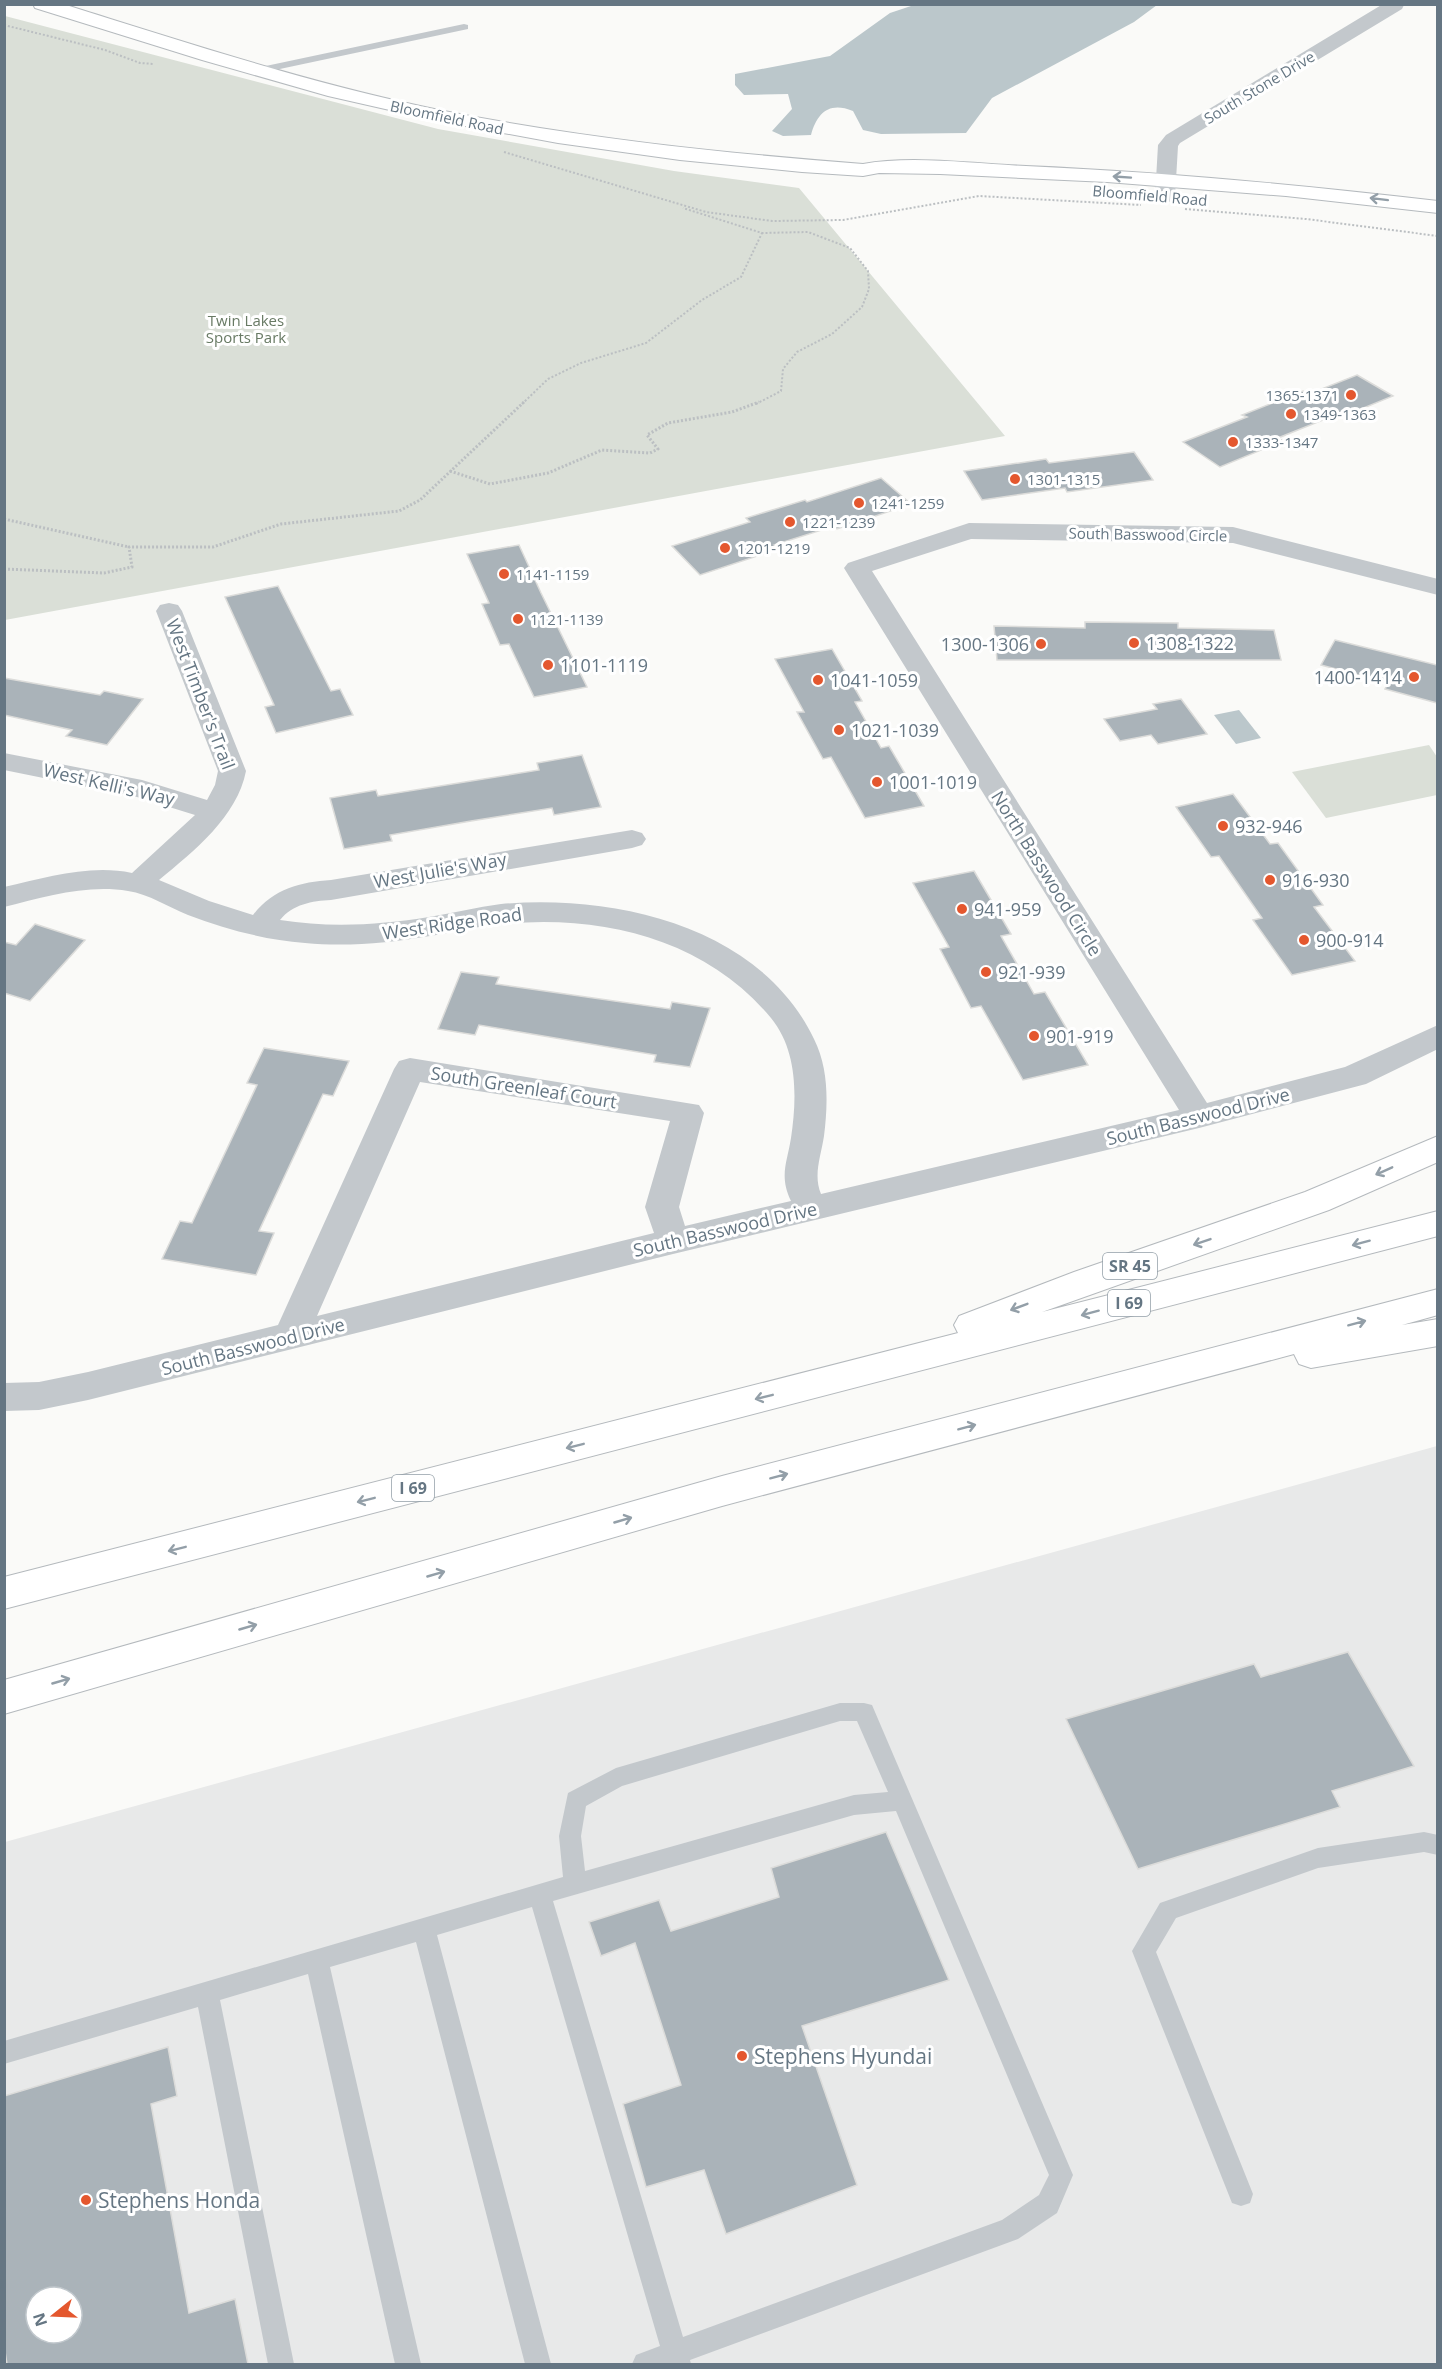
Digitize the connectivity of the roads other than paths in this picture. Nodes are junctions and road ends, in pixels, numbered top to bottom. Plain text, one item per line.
1 (42, 4) edge
2 (1396, 5) edge
3 (464, 27) dead end
4 (261, 70) junction
5 (1165, 188) junction
6 (1437, 207) edge
7 (1437, 224) edge
8 (857, 568) joint
9 (1437, 587) edge
10 (169, 612) dead end
11 (4, 761) edge
12 (213, 811) junction
13 (632, 838) dead end
14 (138, 883) junction
15 (4, 897) edge
16 (260, 926) junction
17 (1437, 1036) edge
18 (1199, 1117) junction
19 (1437, 1148) edge
20 (812, 1209) junction
21 (1437, 1223) edge
22 (673, 1241) junction
23 (1437, 1302) edge
24 (1437, 1332) edge
25 (290, 1337) junction
26 (1138, 1381) junction
27 (821, 1383) junction
28 (4, 1397) edge
29 (4, 1593) edge
30 (4, 1697) edge
31 (903, 1800) junction
32 (1437, 1845) edge
33 (575, 1884) junction
34 (540, 1894) junction
35 (424, 1929) junction
36 (317, 1960) junction
37 (207, 1993) junction
38 (4, 2053) edge
39 (1241, 2194) dead end
40 (677, 2360) edge
41 (281, 2364) edge
42 (408, 2364) edge
43 (538, 2364) edge
44 (645, 2364) edge

1 - 4 main road, Bloomfield Road
2 - 5 street, South Stone Drive
3 - 4 lane
4 - 5 main road, Bloomfield Road
6 -> 5 main road, Bloomfield Road
5 - 7 main road, Bloomfield Road
8 - 9 street, South Basswood Circle
8 - 18 street, North Basswood Circle
10 - 12 street, West Timber's Trail
11 - 12 street, West Kelli's Way
12 - 14 street, West Timber's Trail
13 - 16 street, West Julie's Way
14 - 15 street, West Ridge Road
14 - 16 street, West Ridge Road
16 - 20 street, West Ridge Road
17 - 18 street, South Basswood Drive
18 - 20 street, South Basswood Drive
19 -> 27 main road, SR 45
20 - 22 street, South Basswood Drive
21 -> 27 main road, I 69
22 - 25 street, South Basswood Drive
22 - 25 street, South Greenleaf Court
26 -> 23 main road
24 - 26 main road
25 - 28 street, South Basswood Drive
30 -> 26 main road
27 -> 29 main road, I 69
31 - 33 lane
31 - 33 lane
31 - 40 lane
32 - 39 lane
33 - 34 lane
34 - 35 lane
34 - 40 lane
35 - 36 lane
35 - 43 lane
36 - 37 lane
36 - 42 lane
37 - 38 lane
37 - 41 lane
40 - 44 lane

